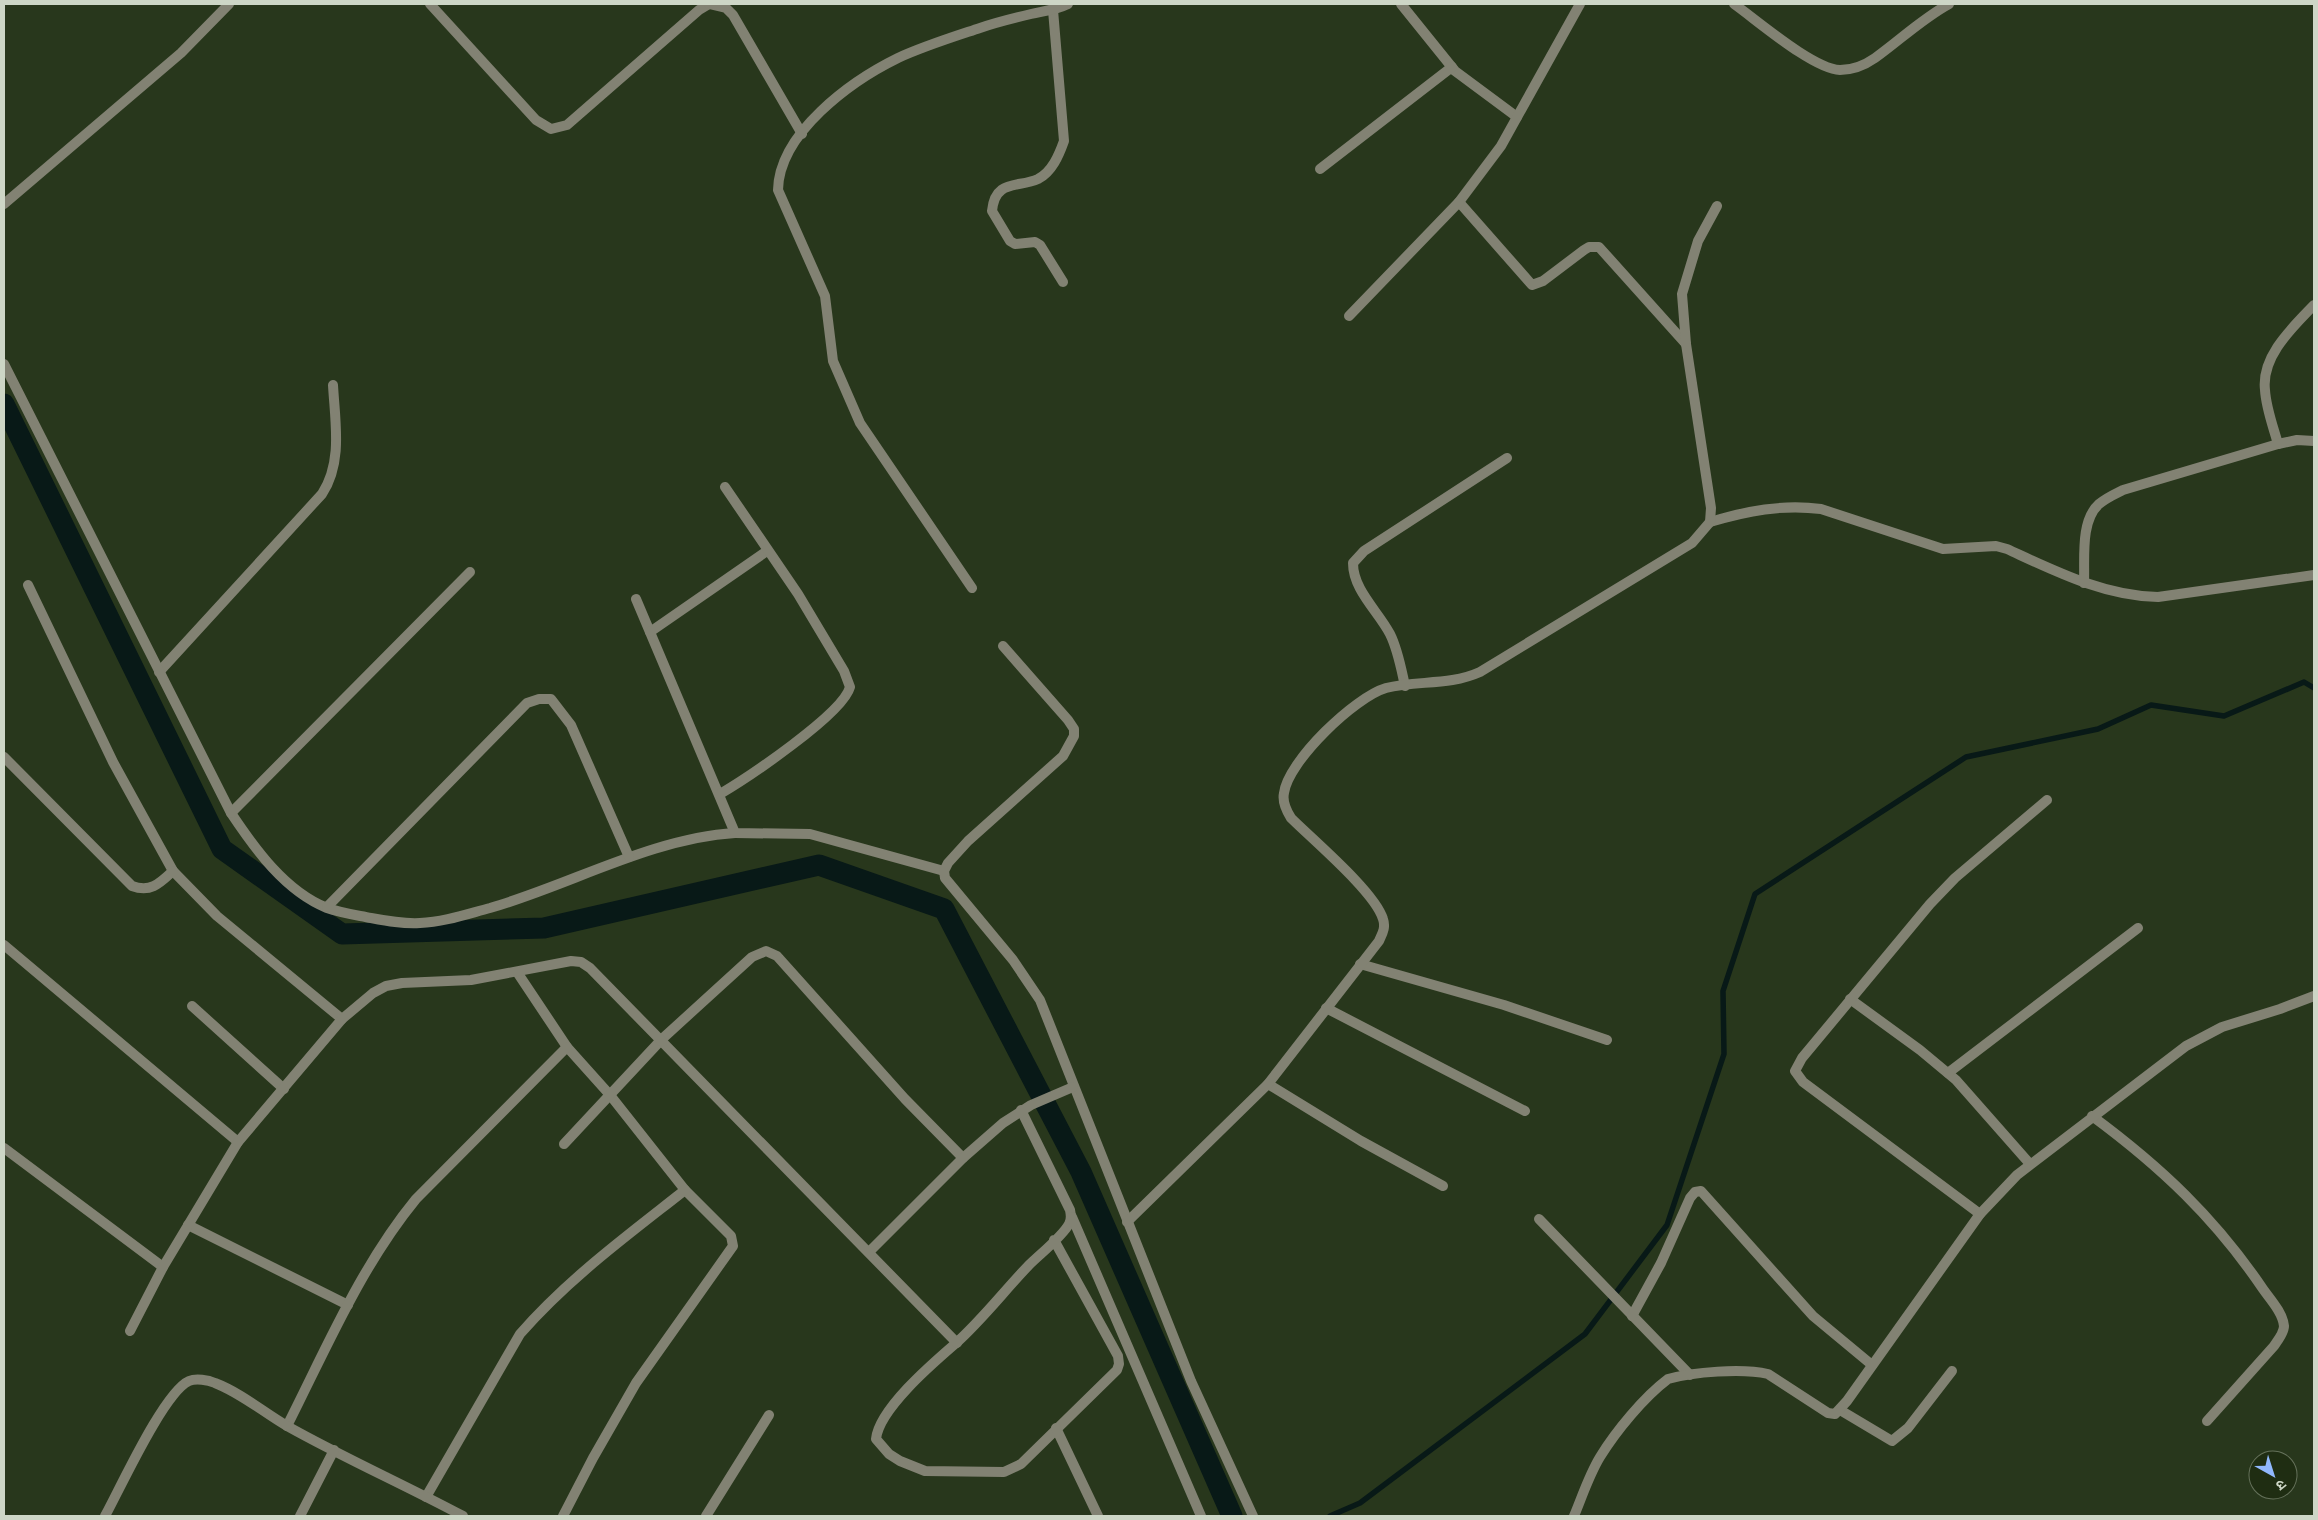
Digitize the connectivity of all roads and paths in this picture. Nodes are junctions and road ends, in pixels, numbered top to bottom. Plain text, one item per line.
1 (229, 4) edge
2 (430, 4) edge
3 (709, 4) edge
4 (1068, 4) edge
5 (1401, 4) edge
6 (1580, 4) edge
7 (1734, 4) edge
8 (1949, 4) edge
9 (1053, 10) junction
10 (1452, 67) junction
11 (1517, 117) junction
12 (802, 134) junction
13 (1320, 169) dead end
14 (1459, 202) junction
15 (4, 204) edge
16 (1717, 206) dead end
17 (1063, 282) dead end
18 (2314, 305) edge
19 (1349, 316) dead end
20 (1686, 344) junction
21 (4, 364) edge
22 (333, 386) dead end
23 (2314, 441) edge
24 (2278, 444) junction
25 (1507, 458) dead end
26 (725, 487) dead end
27 (1710, 522) junction
28 (767, 551) junction
29 (470, 572) dead end
30 (2314, 575) edge
31 (2084, 583) junction
32 (28, 585) dead end
33 (972, 588) dead end
34 (636, 599) dead end
35 (650, 632) junction
36 (1003, 646) dead end
37 (159, 672) junction
38 (1404, 686) junction
39 (4, 757) edge
40 (720, 794) junction
41 (2046, 800) dead end
42 (231, 813) junction
43 (735, 833) junction
44 (629, 857) junction
45 (174, 870) junction
46 (944, 871) junction
47 (326, 908) junction
48 (2138, 928) dead end
49 (4, 946) edge
50 (1360, 964) junction
51 (517, 972) junction
52 (2314, 996) edge
53 (1850, 999) junction
54 (192, 1006) dead end
55 (1326, 1008) junction
56 (342, 1019) junction
57 (662, 1039) junction
58 (1607, 1040) dead end
59 (567, 1047) junction
60 (1948, 1073) junction
61 (1268, 1084) junction
62 (1073, 1087) junction
63 (284, 1089) junction
64 (610, 1095) junction
65 (1021, 1110) junction
66 (1525, 1111) dead end
67 (2092, 1116) junction
68 (238, 1142) junction
69 (564, 1144) dead end
70 (4, 1148) edge
71 (964, 1158) junction
72 (2030, 1164) junction
73 (1443, 1186) dead end
74 (685, 1190) junction
75 (1980, 1214) junction
76 (1072, 1217) junction
77 (1539, 1218) dead end
78 (1126, 1222) junction
79 (188, 1225) junction
80 (1054, 1240) junction
81 (869, 1252) junction
82 (163, 1267) junction
83 (348, 1306) junction
84 (1632, 1316) junction
85 (130, 1331) dead end
86 (957, 1342) junction
87 (1872, 1365) junction
88 (1952, 1370) dead end
89 (1690, 1375) junction
90 (1840, 1410) junction
91 (769, 1415) dead end
92 (2207, 1421) dead end
93 (287, 1426) junction
94 (1056, 1428) junction
95 (334, 1450) junction
96 (426, 1497) junction
97 (446, 1512) edge
98 (105, 1516) edge
99 (300, 1516) edge
100 (463, 1516) edge
101 (564, 1516) edge
102 (706, 1516) edge
103 (1098, 1516) edge
104 (1201, 1516) edge
105 (1253, 1516) edge
106 (1574, 1516) edge

1 - 15 street
2 - 3 street
3 - 12 street
4 - 9 street
5 - 10 street
6 - 11 street
7 - 8 street
9 - 12 street
9 - 17 street
10 - 11 street
10 - 13 street
11 - 14 street
12 - 33 street
14 - 19 street
14 - 20 street
16 - 20 street
18 - 24 street
20 - 27 street
21 - 37 street
22 - 37 street
23 - 24 street
24 - 31 street
25 - 38 street
26 - 28 street
27 - 31 street
27 - 38 street
28 - 35 street
28 - 40 street
29 - 42 street
30 - 31 street
32 - 45 street
34 - 35 street
35 - 40 street
36 - 46 street
37 - 42 street
38 - 50 street
39 - 45 street
40 - 43 street
41 - 53 street
42 - 47 street
43 - 44 street
43 - 46 street
44 - 47 street
44 - 47 street
45 - 56 street
46 - 62 street
48 - 60 street
49 - 68 street
50 - 55 street
50 - 58 street
51 - 56 street
51 - 57 street
51 - 59 street
52 - 67 street
53 - 60 street
53 - 75 street
54 - 63 street
55 - 61 street
55 - 66 street
56 - 63 street
57 - 64 street
57 - 71 street
57 - 81 street
59 - 64 street
59 - 83 street
60 - 72 street
61 - 73 street
61 - 78 street
62 - 65 street
62 - 78 street
63 - 68 street
64 - 69 street
64 - 74 street
65 - 71 street
65 - 76 street
67 - 72 street
67 - 92 street
68 - 79 street
70 - 82 street
71 - 81 street
72 - 75 street
74 - 96 street
74 - 101 street
75 - 87 street
76 - 80 street
76 - 104 street
77 - 84 street
78 - 105 street
79 - 82 street
79 - 83 street
80 - 86 street
80 - 94 street
81 - 86 street
82 - 85 street
83 - 93 street
84 - 87 street
84 - 89 street
86 - 94 street
87 - 90 street
88 - 90 street
89 - 90 street
89 - 106 street
91 - 102 street
93 - 95 street
93 - 98 street
94 - 103 street
95 - 96 street
95 - 99 street
96 - 97 street
97 - 100 street

